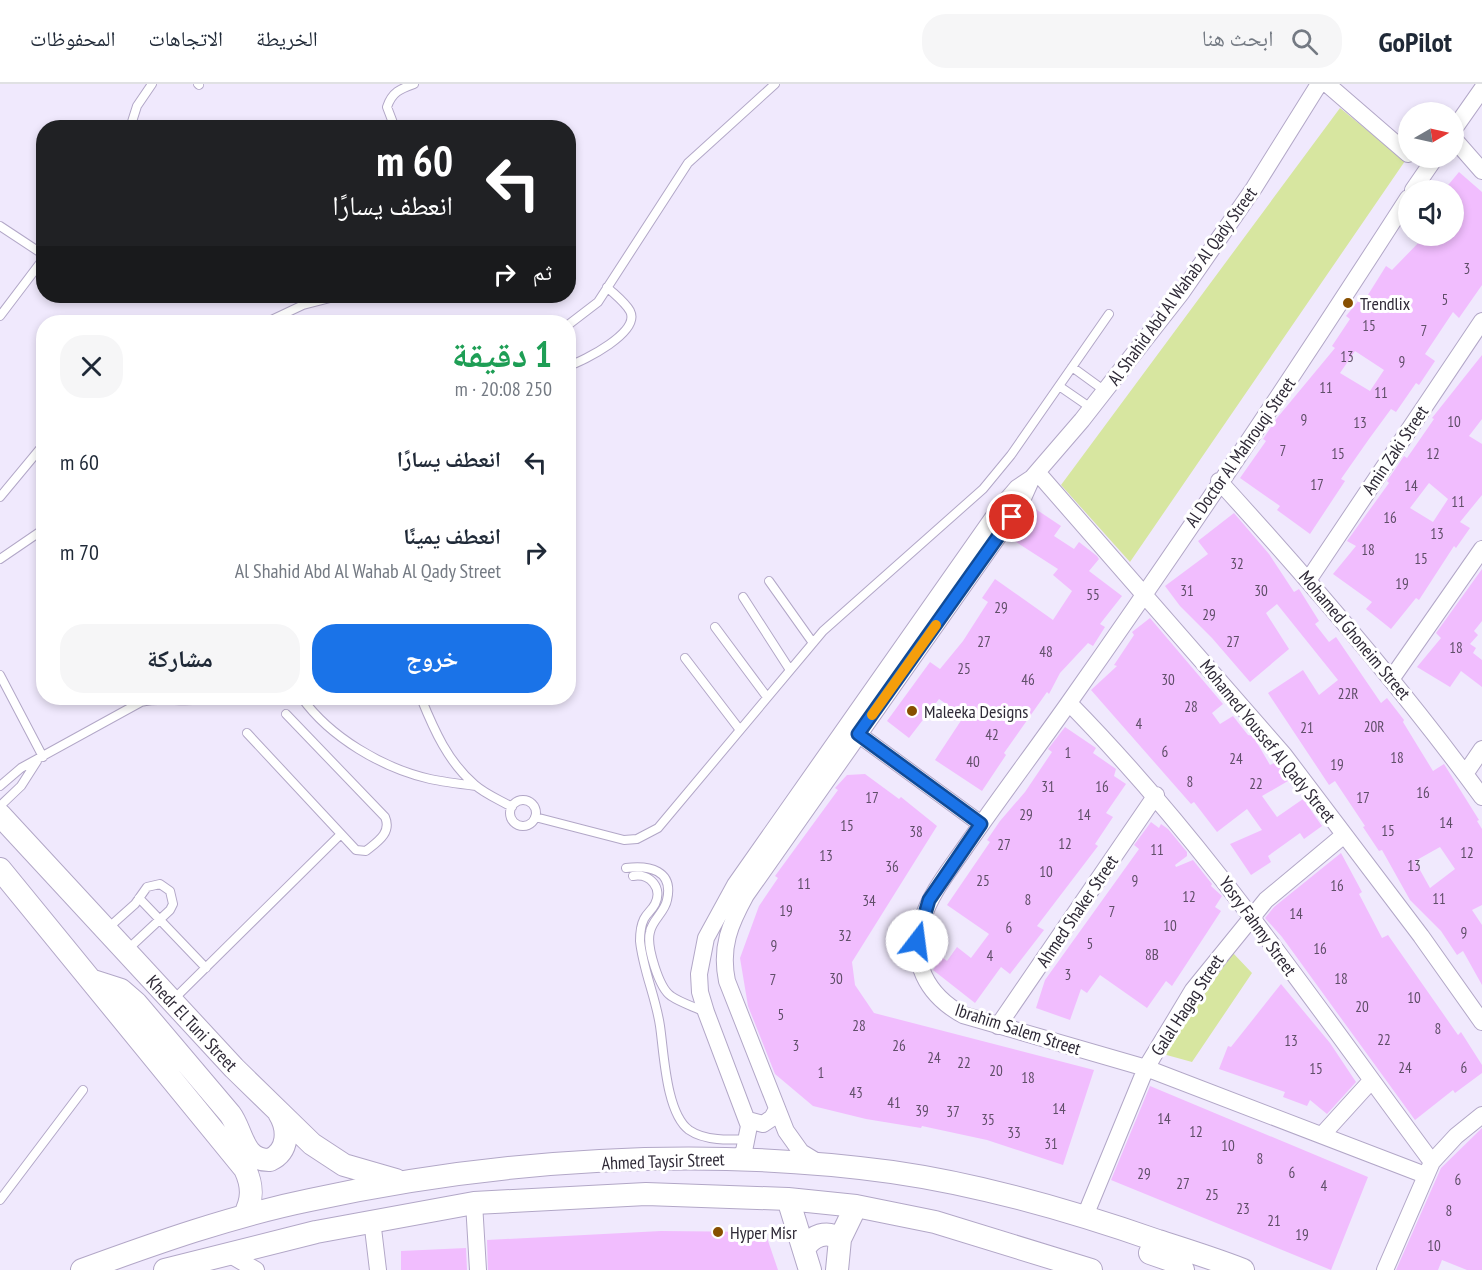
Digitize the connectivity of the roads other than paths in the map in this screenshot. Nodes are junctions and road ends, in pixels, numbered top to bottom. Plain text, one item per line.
1 (152, 84) edge
2 (414, 84) edge
3 (775, 84) edge
4 (1318, 84) edge
5 (1327, 84) edge
6 (1482, 89) edge
7 (1464, 115) edge
8 (133, 120) edge
9 (392, 120) edge
10 (1398, 145) edge
11 (1464, 150) edge
12 (1482, 171) edge
13 (1398, 214) edge
14 (0, 226) edge
15 (36, 251) edge
16 (36, 268) edge
17 (607, 287) junction
18 (311, 303) edge
19 (1109, 314) dead end
20 (282, 315) edge
21 (0, 316) edge
22 (576, 319) edge
23 (1482, 321) edge
24 (576, 362) edge
25 (1072, 367) junction
26 (1059, 386) junction
27 (1105, 391) junction
28 (1091, 408) junction
29 (36, 454) edge
30 (1035, 475) junction
31 (1219, 481) junction
32 (0, 497) edge
33 (36, 534) edge
34 (1482, 549) edge
35 (0, 559) edge
36 (1309, 579) junction
37 (770, 581) dead end
38 (1144, 593) junction
39 (743, 597) dead end
40 (715, 627) dead end
41 (813, 643) junction
42 (685, 658) dead end
43 (790, 670) junction
44 (0, 675) edge
45 (1392, 678) junction
46 (767, 697) junction
47 (1069, 703) junction
48 (136, 705) edge
49 (309, 705) edge
50 (424, 705) edge
51 (286, 714) dead end
52 (740, 730) junction
53 (247, 734) dead end
54 (858, 734) junction
55 (1482, 749) edge
56 (40, 759) junction
57 (1465, 774) junction
58 (0, 786) edge
59 (476, 786) junction
60 (1156, 795) junction
61 (1482, 796) edge
62 (0, 806) edge
63 (512, 807) junction
64 (0, 815) edge
65 (535, 817) junction
66 (981, 824) junction
67 (341, 834) junction
68 (1344, 835) junction
69 (626, 868) dead end
70 (0, 869) edge
71 (633, 876) dead end
72 (139, 898) junction
73 (1250, 917) junction
74 (160, 920) junction
75 (106, 930) junction
76 (126, 951) junction
77 (206, 968) junction
78 (172, 1001) junction
79 (706, 1012) junction
80 (1482, 1022) edge
81 (998, 1026) junction
82 (1146, 1068) junction
83 (1371, 1081) junction
84 (83, 1090) dead end
85 (777, 1108) junction
86 (279, 1113) junction
87 (1482, 1115) edge
88 (748, 1120) junction
89 (1322, 1135) junction
90 (748, 1139) junction
91 (737, 1160) junction
92 (252, 1164) junction
93 (825, 1164) junction
94 (1429, 1169) junction
95 (416, 1181) junction
96 (788, 1199) junction
97 (0, 1200) edge
98 (474, 1203) junction
99 (856, 1206) junction
100 (244, 1216) junction
101 (1085, 1216) junction
102 (372, 1220) junction
103 (1117, 1227) junction
104 (840, 1239) junction
105 (227, 1252) junction
106 (807, 1259) edge
107 (1240, 1269) edge
108 (82, 1270) edge
109 (165, 1270) edge
110 (256, 1270) edge
111 (378, 1270) edge
112 (478, 1270) edge
113 (837, 1270) edge
114 (1091, 1270) edge
115 (1183, 1270) edge
116 (1385, 1270) edge

1 - 8 lane
2 - 9 lane
3 - 17 lane
4 - 27 street, Al Shahid Abd Al Wahab Al Qady Street
5 - 10 street
6 - 7 street
11 - 12 street
13 - 31 street, Al Doctor Al Mahrouqi Street
14 - 15 lane
16 - 21 lane
17 - 22 lane
17 - 24 lane
18 - 20 lane
19 - 25 lane
23 - 36 street, Amin Zaki Street
25 - 26 lane
25 - 27 lane
26 - 28 lane
26 - 41 lane
27 - 28 street, Al Shahid Abd Al Wahab Al Qady Street
28 - 30 street, Al Shahid Abd Al Wahab Al Qady Street
29 - 32 lane
30 - 38 street, Mohamed Youssef Al Qady Street
30 - 54 street, Al Shahid Abd Al Wahab Al Qady Street
30 - 79 street, Al Shahid Abd Al Wahab Al Qady Street
31 - 36 street, Mohamed Ghoneim Street
31 - 38 street, Al Doctor Al Mahrouqi Street
33 - 35 lane
34 - 45 street
36 - 45 street, Mohamed Ghoneim Street
37 - 41 lane
38 - 47 street, Al Doctor Al Mahrouqi Street
38 - 68 street, Mohamed Youssef Al Qady Street
39 - 43 lane
40 - 46 lane
41 - 43 lane
42 - 52 lane
43 - 46 lane
44 - 56 lane
45 - 57 street, Mohamed Ghoneim Street
46 - 52 lane
47 - 60 street, Yosry Fahmy Street
47 - 66 street, Ibrahim Salem Street
48 - 56 lane
49 - 59 lane
50 - 59 lane
51 - 67 lane
52 - 65 lane
53 - 67 lane
54 - 66 street
54 - 85 street, Al Shahid Abd Al Wahab Al Qady Street
55 - 57 street
56 - 58 lane
56 - 62 lane
57 - 61 street, Mohamed Ghoneim Street
59 - 63 lane
60 - 73 street, Yosry Fahmy Street
60 - 81 street, Ahmed Shaker Street
63 - 65 lane
63 - 65 lane
64 - 75 main road, Khedr El Tuni Street
66 - 81 street, Ibrahim Salem Street
67 - 77 lane
68 - 73 street, Galal Hagag Street
68 - 80 street, Mohamed Youssef Al Qady Street
69 - 79 lane
70 - 92 main road
71 - 90 lane
72 - 74 lane
72 - 74 lane
72 - 75 lane
73 - 82 street, Galal Hagag Street
73 - 83 street, Yosry Fahmy Street
74 - 76 lane
74 - 77 lane
75 - 76 main road, Khedr El Tuni Street
76 - 78 main road, Khedr El Tuni Street
77 - 78 lane
78 - 86 main road, Khedr El Tuni Street
79 - 88 street, Al Shahid Abd Al Wahab Al Qady Street
81 - 82 street, Ibrahim Salem Street
82 - 89 street, Ibrahim Salem Street
82 - 101 street, Galal Hagag Street
83 - 89 street
83 - 94 street, Yosry Fahmy Street
84 - 97 lane
85 - 88 street
85 - 93 street, Al Shahid Abd Al Wahab Al Qady Street
86 - 92 main road
86 - 95 main road, Khedr El Tuni Street
87 - 94 street
88 - 90 street, Al Shahid Abd Al Wahab Al Qady Street
89 - 94 street, Ibrahim Salem Street
90 - 91 street, Al Shahid Abd Al Wahab Al Qady Street
91 - 93 main road, Ahmed Taysir Street
91 - 95 main road, Ahmed Taysir Street
92 - 100 main road
93 - 101 main road, Ahmed Taysir Street
94 - 116 street
95 - 100 main road, Ahmed Taysir Street
96 - 98 main road, Ahmed Taysir Street
96 - 99 main road, Ahmed Taysir Street
96 - 106 main road
98 - 102 main road, Ahmed Taysir Street
98 - 112 street
99 - 104 main road
99 - 114 main road, Ahmed Taysir Street
100 - 108 main road, Ahmed Taysir Street
101 - 103 main road, Ahmed Taysir Street
102 - 105 main road, Ahmed Taysir Street
102 - 111 street
103 - 107 main road, Ahmed Taysir Street
103 - 115 main road
104 - 106 main road
104 - 113 main road
105 - 109 main road, Ahmed Taysir Street
105 - 110 street

